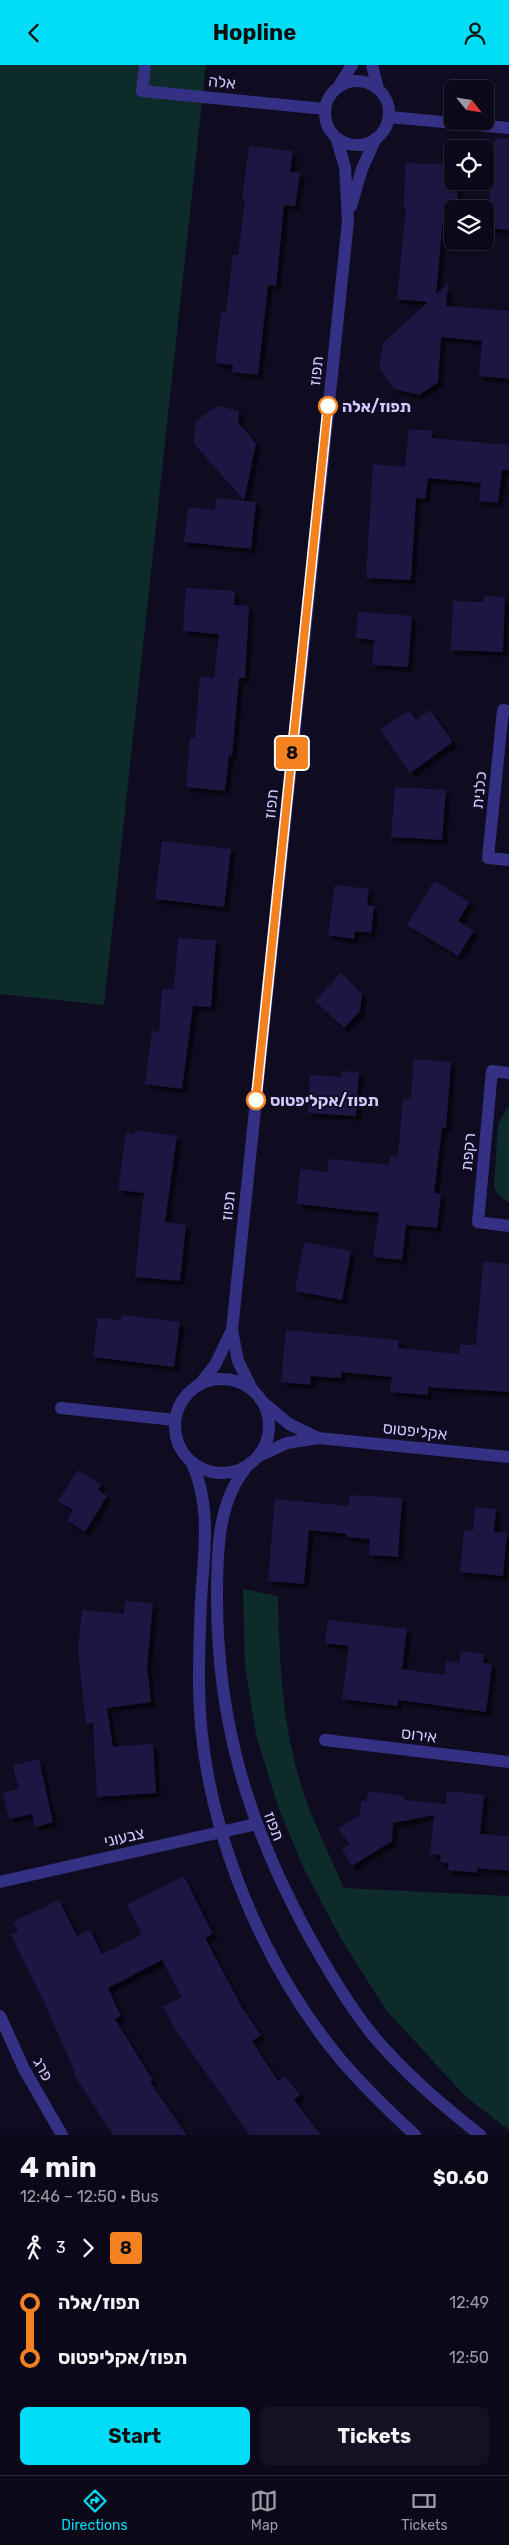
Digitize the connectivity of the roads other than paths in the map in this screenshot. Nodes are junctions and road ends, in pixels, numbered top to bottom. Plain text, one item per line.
1 (145, 65) edge
2 (352, 65) edge
3 (372, 65) edge
4 (338, 87) junction
5 (378, 89) junction
6 (325, 109) junction
7 (388, 117) junction
8 (509, 128) edge
9 (336, 137) junction
10 (376, 138) junction
11 (348, 221) junction
12 (509, 711) edge
13 (509, 860) edge
14 (509, 1073) edge
15 (509, 1225) edge
16 (232, 1330) junction
17 (199, 1385) junction
18 (256, 1394) junction
19 (61, 1408) dead end
20 (175, 1420) junction
21 (318, 1438) junction
22 (509, 1457) edge
23 (253, 1460) junction
24 (191, 1461) junction
25 (324, 1740) dead end
26 (509, 1762) edge
27 (256, 1824) junction
28 (221, 1832) junction
29 (0, 1882) edge
30 (0, 2016) edge
31 (62, 2135) edge
32 (415, 2135) edge
33 (480, 2135) edge

1 - 6 street, אלה
2 - 4 street
3 - 5 street
4 - 5 street
4 - 6 street
5 - 7 street
6 - 9 street
7 - 8 street
7 - 10 street
9 - 10 street
9 - 11 street, תפוז
10 - 11 street, תפוז
11 - 16 street, תפוז
12 - 13 street, כלנית
14 - 15 street, רקפת
16 - 17 street, תפוז
16 - 18 street, תפוז
17 - 18 street
17 - 20 street
18 - 21 street, אקליפטוס
18 - 23 street
19 - 20 street
20 - 24 street
21 - 22 street, אקליפטוס
21 - 23 street, אקליפטוס
23 - 24 street
23 - 27 street, תפוז
24 - 28 street
25 - 26 street, אירוס
27 - 28 street, צבעוני
27 - 33 street, תפוז
28 - 29 street, צבעוני
28 - 32 street
30 - 31 street, פרג

